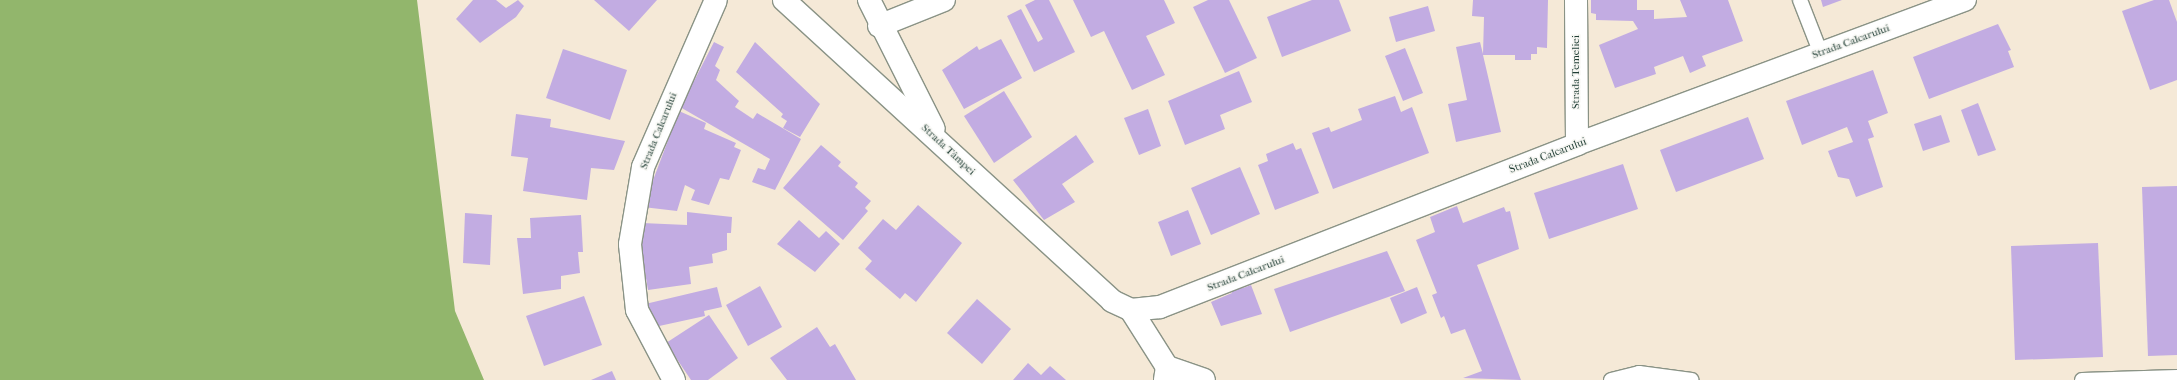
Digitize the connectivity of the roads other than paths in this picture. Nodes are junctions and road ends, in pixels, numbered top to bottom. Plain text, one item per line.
1 (716, 0) edge
2 (784, 0) edge
3 (869, 0) edge
4 (944, 0) edge
5 (1576, 0) edge
6 (1800, 0) edge
7 (1966, 0) edge
8 (879, 26) junction
9 (1822, 54) junction
10 (942, 143) junction
11 (1577, 144) junction
12 (1121, 306) junction
13 (1166, 373) edge
14 (2177, 377) edge
15 (674, 380) edge
16 (1204, 380) edge
17 (1611, 380) edge
18 (1692, 380) edge
19 (2082, 380) edge

1 - 15 street, Strada Calcarului
2 - 10 street, Strada Tâmpei
3 - 8 street
4 - 8 street
5 - 11 street, Strada Temeliei
6 - 9 lane
7 - 9 street, Strada Calcarului
8 - 10 street
9 - 11 street, Strada Calcarului
10 - 12 street, Strada Tâmpei
11 - 12 street, Strada Calcarului
12 - 13 street
13 - 16 street
14 - 19 lane
17 - 18 lane

